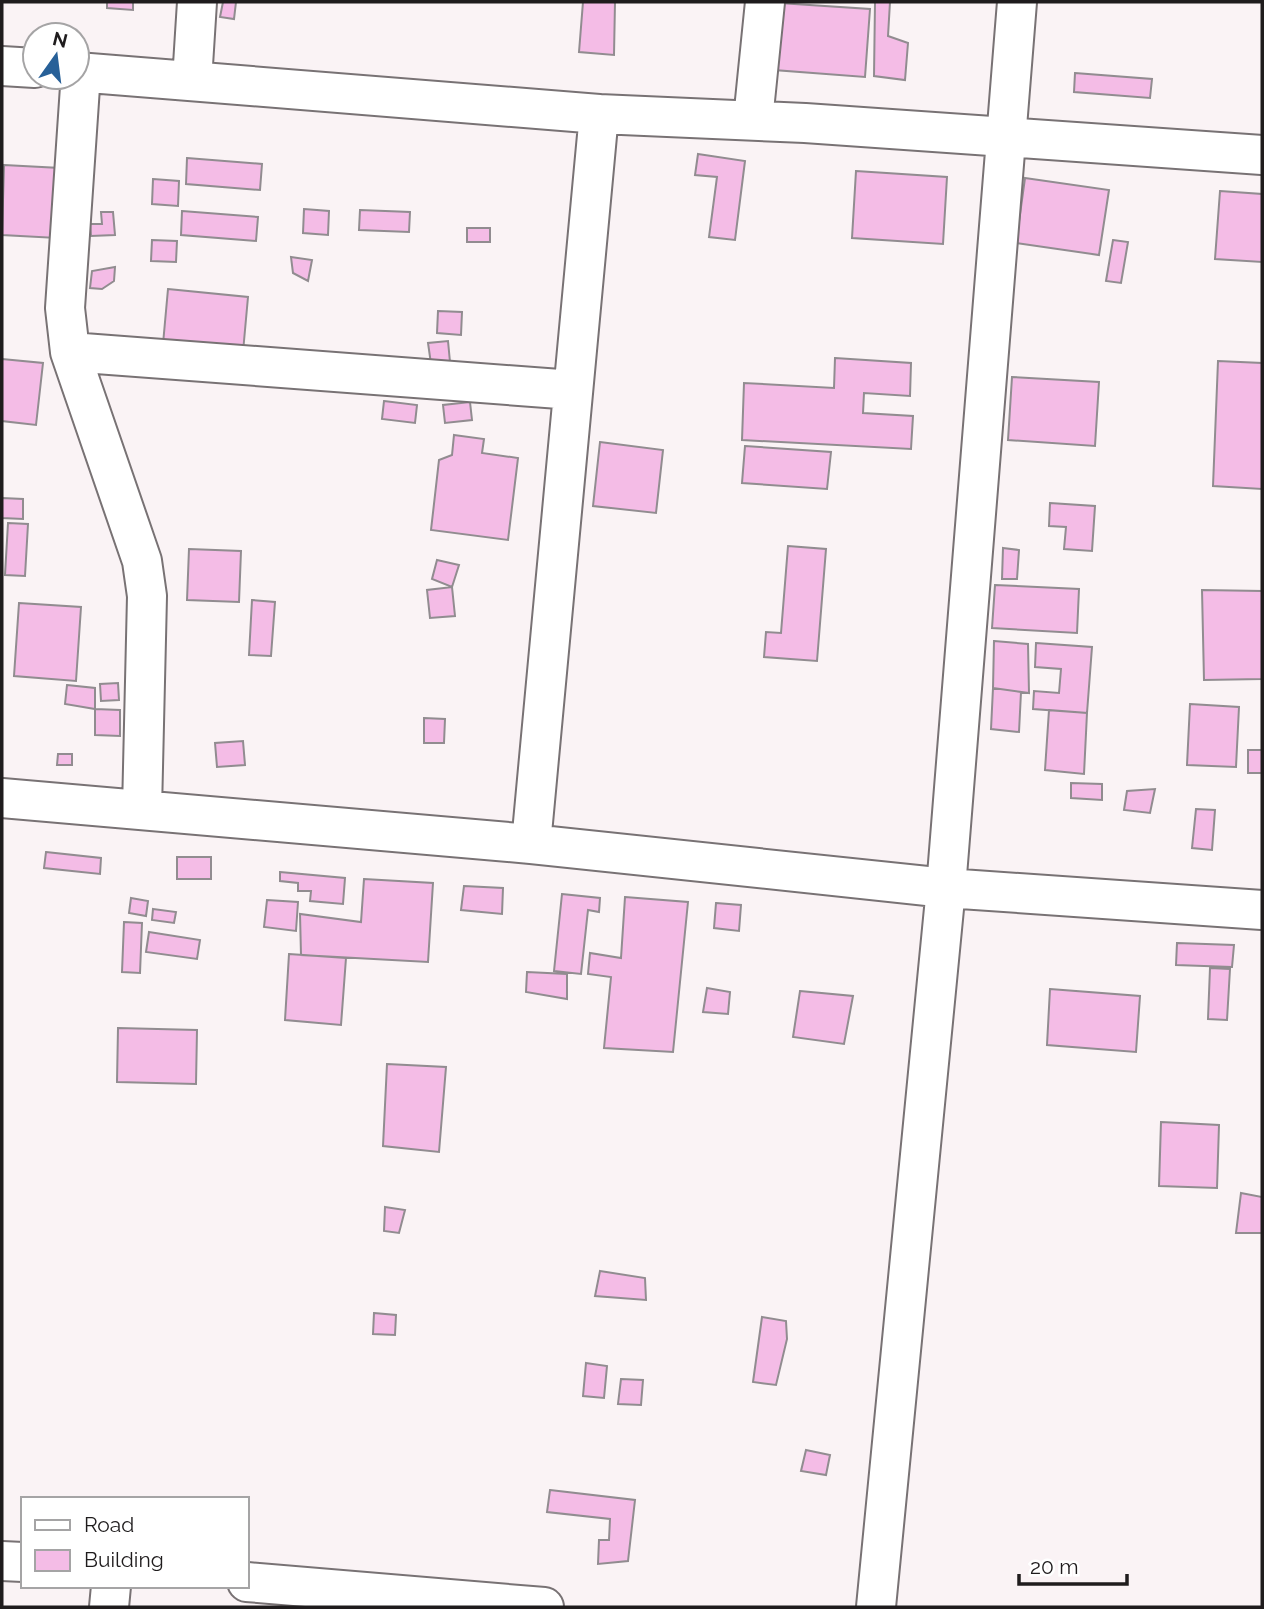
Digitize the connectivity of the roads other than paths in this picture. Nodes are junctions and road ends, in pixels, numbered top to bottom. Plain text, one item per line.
1 (197, 2) edge
2 (765, 2) edge
3 (1017, 2) edge
4 (2, 66) edge
5 (21, 67) edge
6 (91, 73) edge
7 (192, 80) junction
8 (78, 91) edge
9 (598, 114) junction
10 (753, 120) junction
11 (1006, 138) junction
12 (1262, 155) edge
13 (70, 352) junction
14 (573, 390) junction
15 (2, 798) edge
16 (142, 810) junction
17 (531, 844) junction
18 (946, 888) junction
19 (1262, 910) edge
20 (2, 1561) edge
21 (21, 1562) edge
22 (248, 1582) edge
23 (111, 1588) edge
24 (109, 1607) edge
25 (544, 1607) edge
26 (876, 1607) edge

1 - 7 street
2 - 10 street
3 - 11 street
4 - 5 street
6 - 7 street
7 - 9 street
8 - 13 street
9 - 10 street
9 - 14 street
10 - 11 street
11 - 12 street
11 - 18 street
13 - 14 street
13 - 16 street
14 - 17 street
15 - 16 street
16 - 17 street
17 - 18 street
18 - 19 street
18 - 26 street
20 - 21 street
22 - 25 street
23 - 24 street

